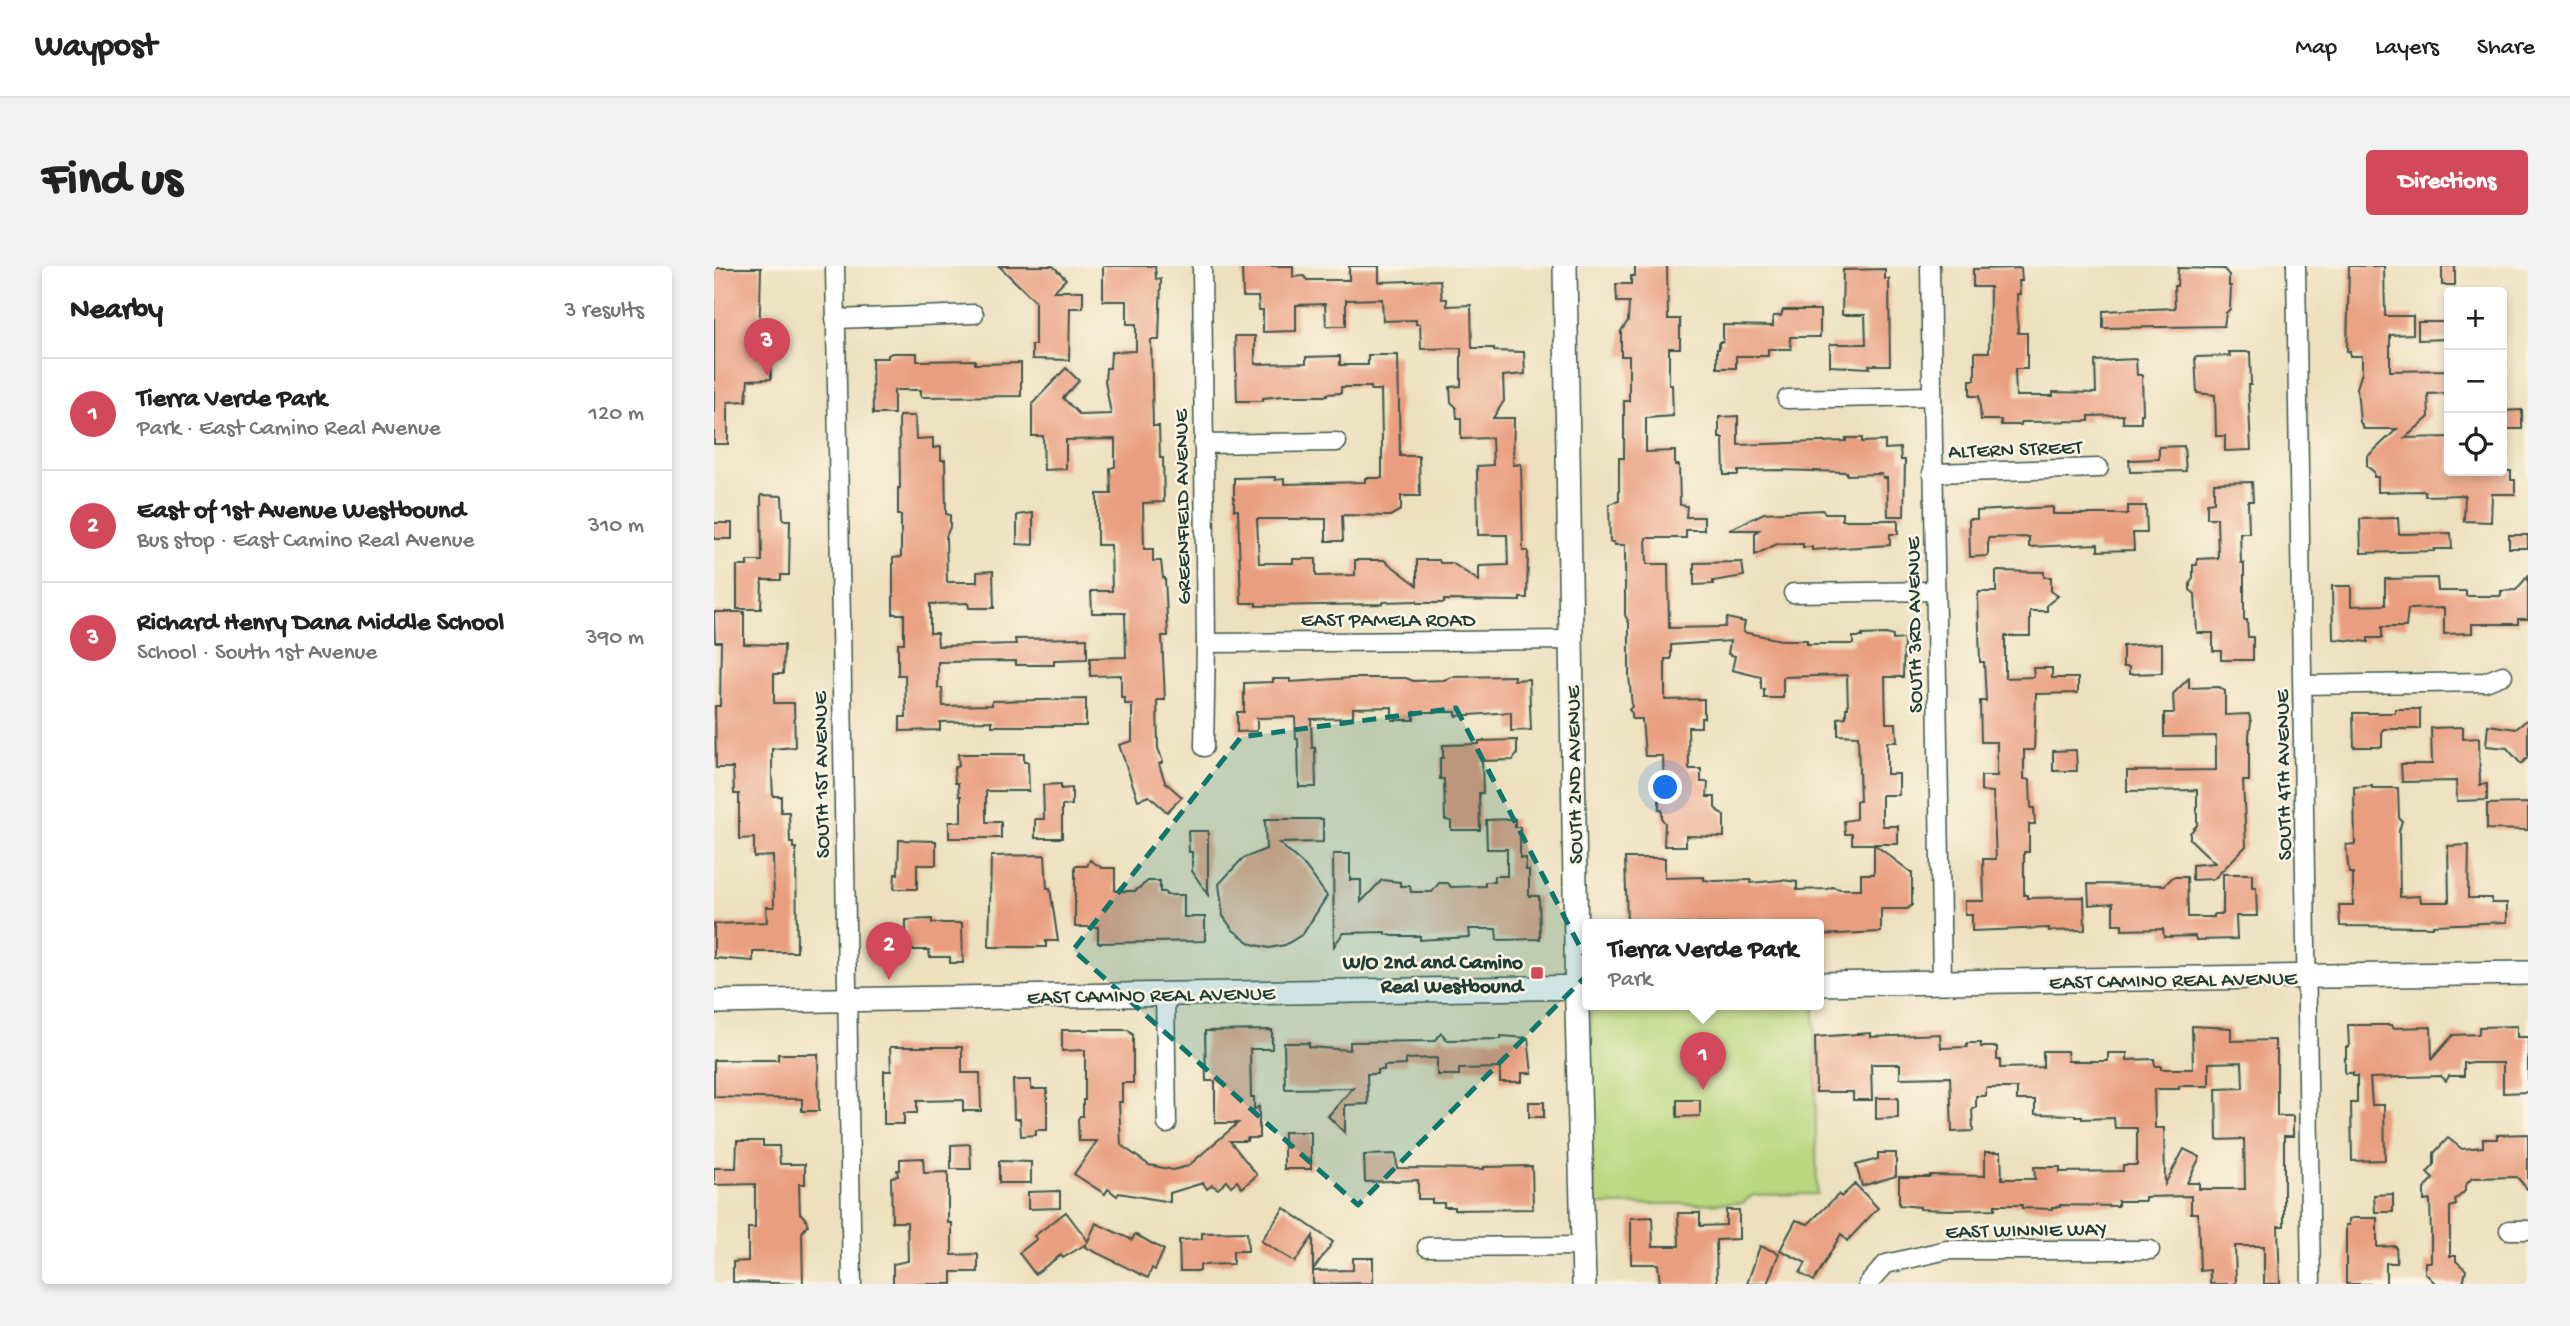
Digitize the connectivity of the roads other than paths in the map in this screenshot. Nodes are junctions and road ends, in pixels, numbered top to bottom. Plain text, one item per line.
1 (835, 266) edge
2 (1202, 266) edge
3 (1565, 266) edge
4 (1930, 266) edge
5 (2296, 266) edge
6 (974, 314) dead end
7 (835, 319) junction
8 (1931, 396) junction
9 (1787, 399) dead end
10 (1337, 442) dead end
11 (1203, 444) junction
12 (2099, 468) dead end
13 (1932, 473) junction
14 (1935, 591) junction
15 (1794, 593) dead end
16 (1571, 640) junction
17 (1206, 643) junction
18 (2503, 675) dead end
19 (2304, 685) junction
20 (1204, 747) dead end
21 (2528, 973) edge
22 (2306, 976) junction
23 (1942, 982) junction
24 (1824, 984) edge
25 (1582, 987) edge
26 (1165, 994) junction
27 (847, 999) junction
28 (714, 1002) edge
29 (1582, 1010) edge
30 (1167, 1124) dead end
31 (2509, 1230) dead end
32 (2528, 1230) edge
33 (1584, 1246) junction
34 (1427, 1248) dead end
35 (2150, 1250) dead end
36 (1868, 1283) edge
37 (852, 1284) edge
38 (1584, 1284) edge
39 (2312, 1284) edge

1 - 7 street, SOUTH 1ST AVENUE
2 - 11 street, GREENFIELD AVENUE
3 - 16 street, SOUTH 2ND AVENUE
4 - 8 street, SOUTH 3RD AVENUE
5 - 19 street, SOUTH 4TH AVENUE
6 - 7 street
7 - 27 street, SOUTH 1ST AVENUE
8 - 9 street
8 - 13 street, SOUTH 3RD AVENUE
10 - 11 street
11 - 17 street, GREENFIELD AVENUE
12 - 13 street, ALTERN STREET
13 - 14 street, SOUTH 3RD AVENUE
14 - 15 street
14 - 23 street, SOUTH 3RD AVENUE
16 - 17 street, EAST PAMELA ROAD
16 - 25 street, SOUTH 2ND AVENUE
17 - 20 street, GREENFIELD AVENUE
18 - 19 street
19 - 22 street, SOUTH 4TH AVENUE
21 - 22 street, EAST CAMINO REAL AVENUE
22 - 23 street, EAST CAMINO REAL AVENUE
22 - 39 street, SOUTH 4TH AVENUE
23 - 24 street, EAST CAMINO REAL AVENUE
25 - 26 street, EAST CAMINO REAL AVENUE
26 - 27 street, EAST CAMINO REAL AVENUE
26 - 30 street
27 - 28 street, EAST CAMINO REAL AVENUE
27 - 37 street, SOUTH 1ST AVENUE
29 - 33 street, SOUTH 2ND AVENUE
31 - 32 street
33 - 34 street
33 - 38 street, SOUTH 2ND AVENUE
35 - 36 street, EAST WINNIE WAY

